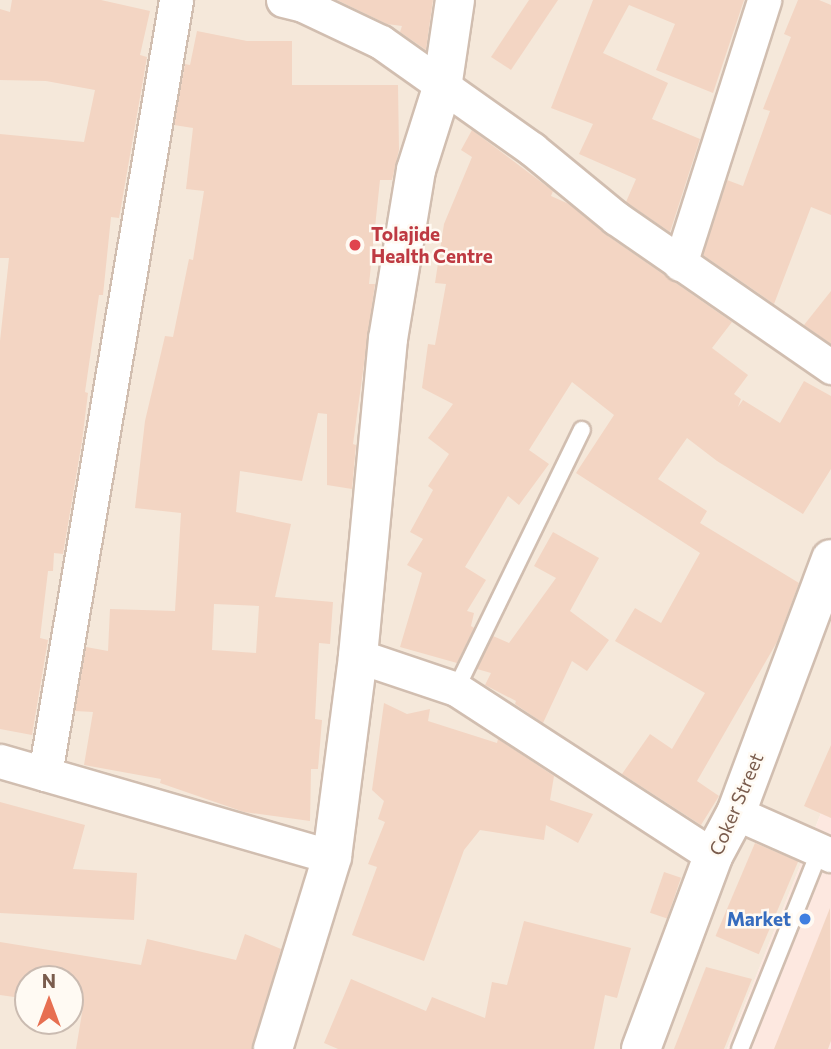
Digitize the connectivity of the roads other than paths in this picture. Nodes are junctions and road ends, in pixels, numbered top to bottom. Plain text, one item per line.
1 (176, 0) edge
2 (283, 0) edge
3 (455, 0) edge
4 (764, 0) edge
5 (442, 88) junction
6 (680, 264) junction
7 (831, 367) edge
8 (582, 430) dead end
9 (831, 559) edge
10 (358, 656) junction
11 (456, 689) junction
12 (0, 761) edge
13 (45, 774) junction
14 (736, 813) junction
15 (825, 853) edge
16 (713, 856) junction
17 (332, 858) junction
18 (273, 1049) edge
19 (640, 1049) edge
20 (740, 1049) edge

1 - 13 street
2 - 5 street
3 - 5 street
4 - 6 street
5 - 6 street
5 - 10 street
6 - 7 street
8 - 11 lane
9 - 14 street, Coker Street
10 - 11 street
10 - 17 street
11 - 16 street
12 - 13 street
13 - 17 street
14 - 15 street
14 - 16 street, Coker Street
15 - 20 lane
16 - 19 street, Coker Street
17 - 18 street

